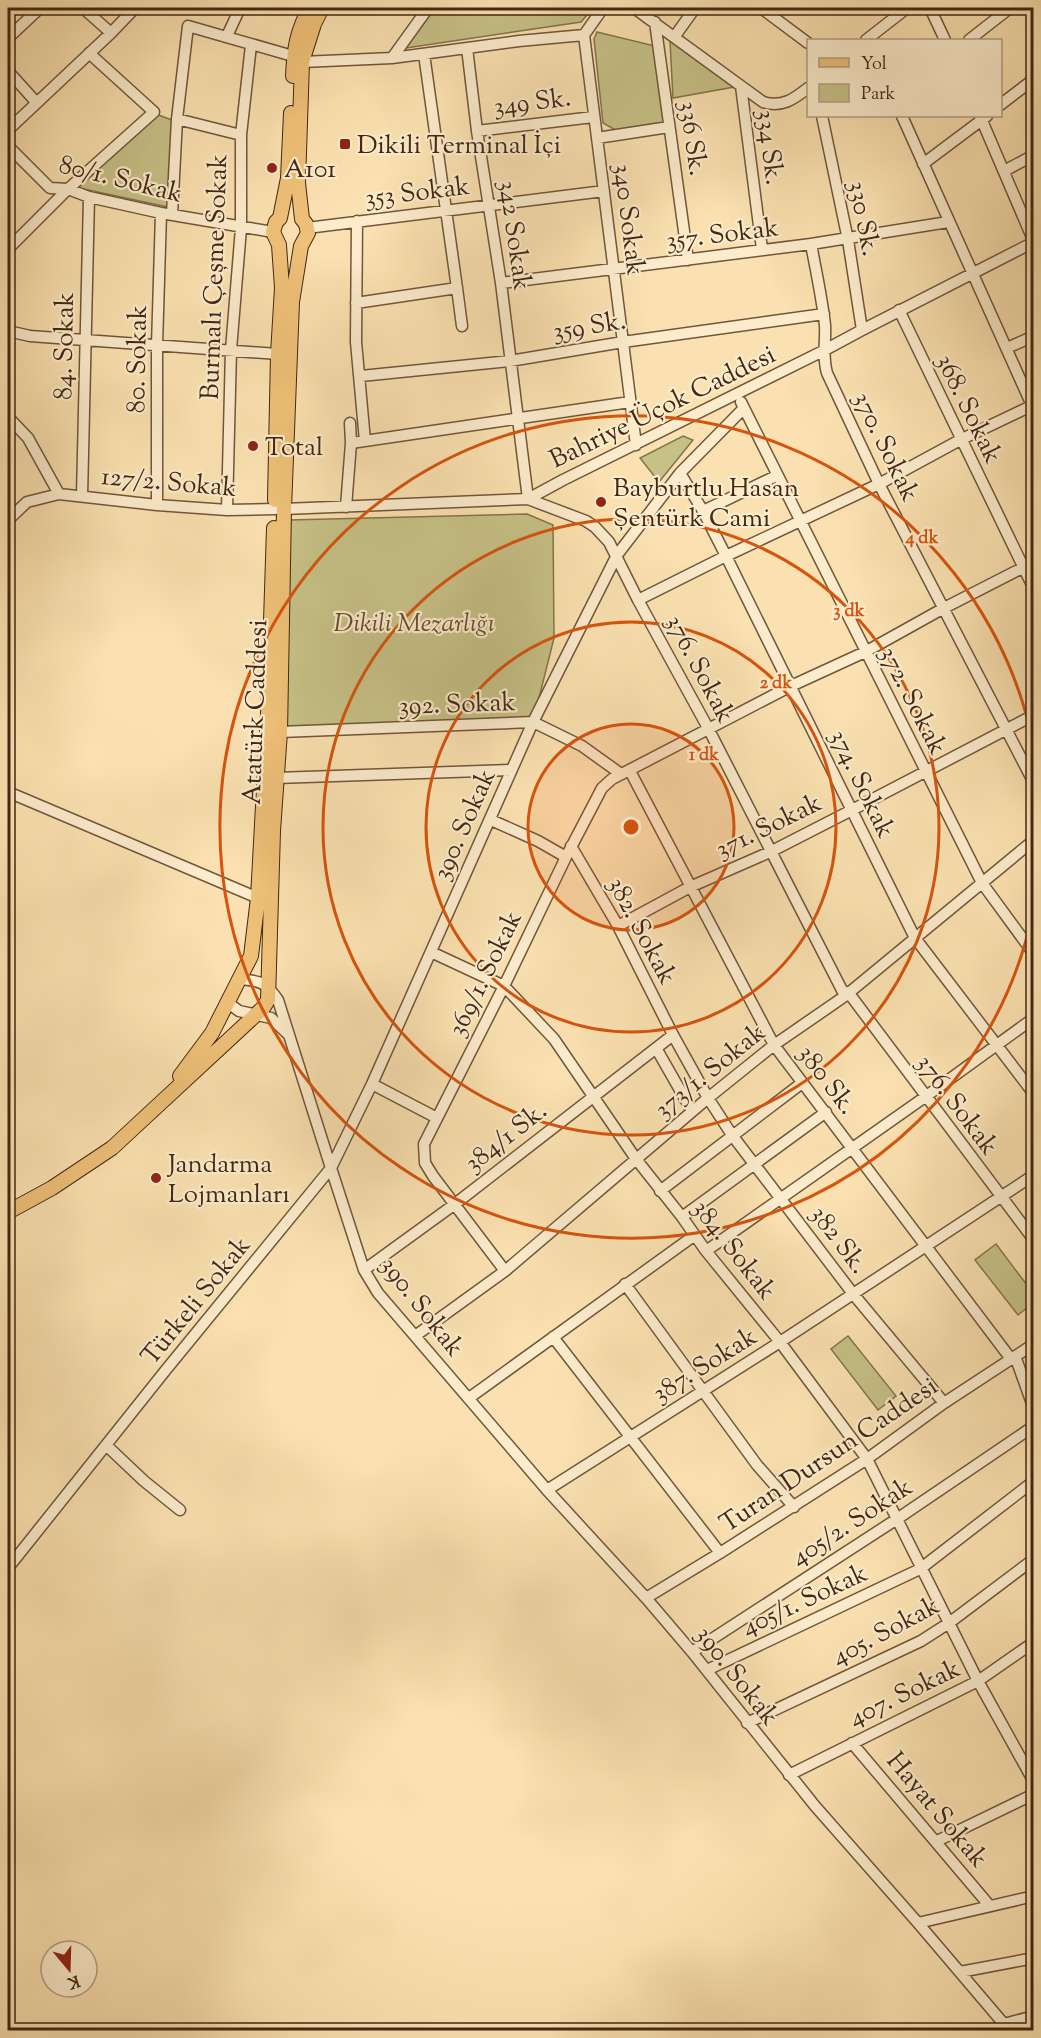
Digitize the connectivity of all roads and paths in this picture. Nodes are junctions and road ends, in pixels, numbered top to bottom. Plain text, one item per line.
1 (40, 8) edge
2 (83, 8) edge
3 (135, 8) edge
4 (240, 8) edge
5 (310, 8) edge
6 (322, 8) edge
7 (428, 8) edge
8 (603, 8) edge
9 (634, 8) edge
10 (694, 8) edge
11 (907, 8) edge
12 (930, 8) edge
13 (1010, 8) edge
14 (770, 10) edge
15 (655, 22) junction
16 (111, 33) junction
17 (584, 35) junction
18 (227, 36) junction
19 (675, 36) junction
20 (8, 39) edge
21 (869, 39) edge
22 (945, 39) edge
23 (970, 39) edge
24 (807, 42) edge
25 (251, 45) junction
26 (467, 48) junction
27 (89, 53) junction
28 (424, 54) junction
29 (392, 58) junction
30 (298, 59) junction
31 (8, 71) edge
32 (1034, 79) edge
33 (741, 86) junction
34 (807, 89) edge
35 (36, 102) junction
36 (1002, 103) edge
37 (593, 117) junction
38 (822, 117) edge
39 (902, 117) edge
40 (983, 117) edge
41 (177, 119) junction
42 (669, 127) junction
43 (8, 130) edge
44 (477, 131) junction
45 (241, 135) junction
46 (597, 138) junction
47 (8, 147) edge
48 (1034, 155) edge
49 (923, 164) junction
50 (1004, 171) junction
51 (68, 189) junction
52 (604, 191) junction
53 (89, 197) junction
54 (489, 204) junction
55 (447, 209) junction
56 (167, 214) junction
57 (280, 218) junction
58 (357, 221) junction
59 (948, 222) junction
60 (304, 223) junction
61 (241, 228) junction
62 (276, 238) junction
63 (848, 240) junction
64 (1034, 242) edge
65 (811, 244) junction
66 (301, 246) junction
67 (8, 249) edge
68 (762, 249) junction
69 (688, 260) junction
70 (613, 270) junction
71 (972, 273) junction
72 (501, 283) junction
73 (457, 288) junction
74 (356, 303) junction
75 (899, 310) junction
76 (824, 314) junction
77 (462, 326) dead end
78 (862, 330) junction
79 (8, 331) edge
80 (1034, 336) edge
81 (86, 340) junction
82 (623, 342) junction
83 (157, 346) junction
84 (1007, 348) junction
85 (231, 350) junction
86 (823, 351) junction
87 (278, 354) junction
88 (510, 361) junction
89 (361, 376) junction
90 (738, 394) junction
91 (630, 402) junction
92 (1032, 408) edge
93 (743, 409) junction
94 (8, 417) edge
95 (518, 419) junction
96 (350, 423) dead end
97 (960, 440) junction
98 (365, 441) junction
99 (351, 443) junction
100 (636, 445) junction
101 (680, 473) junction
102 (776, 476) junction
103 (879, 484) junction
104 (59, 494) junction
105 (82, 496) junction
106 (528, 500) junction
107 (157, 505) junction
108 (346, 507) junction
109 (279, 509) junction
110 (227, 510) junction
111 (703, 511) junction
112 (8, 520) edge
113 (800, 522) junction
114 (617, 555) junction
115 (726, 556) junction
116 (1034, 562) edge
117 (1022, 568) junction
118 (1034, 589) edge
119 (638, 600) junction
120 (944, 608) junction
121 (865, 652) junction
122 (791, 686) junction
123 (1034, 715) edge
124 (533, 722) junction
125 (708, 728) junction
126 (1006, 729) junction
127 (280, 732) junction
128 (511, 770) junction
129 (925, 771) junction
130 (626, 773) junction
131 (276, 778) junction
132 (1034, 783) edge
133 (8, 792) edge
134 (850, 811) junction
135 (491, 820) junction
136 (1034, 840) edge
137 (571, 846) junction
138 (770, 852) junction
139 (566, 857) junction
140 (982, 883) junction
141 (690, 887) junction
142 (258, 898) junction
143 (618, 926) junction
144 (915, 938) junction
145 (431, 952) junction
146 (1034, 954) edge
147 (238, 979) junction
148 (268, 986) junction
149 (504, 986) junction
150 (846, 994) junction
151 (227, 1002) junction
152 (255, 1015) junction
153 (1034, 1018) edge
154 (673, 1035) junction
155 (290, 1037) junction
156 (774, 1045) junction
157 (995, 1045) junction
158 (656, 1048) junction
159 (802, 1083) junction
160 (372, 1084) junction
161 (1034, 1094) edge
162 (593, 1096) junction
163 (925, 1097) junction
164 (708, 1098) junction
165 (692, 1111) junction
166 (826, 1112) junction
167 (437, 1118) junction
168 (137, 1125) junction
169 (732, 1135) junction
170 (853, 1148) junction
171 (636, 1159) junction
172 (755, 1163) junction
173 (332, 1168) junction
174 (1034, 1175) edge
175 (660, 1191) junction
176 (999, 1197) junction
177 (781, 1198) junction
178 (455, 1204) junction
179 (8, 1212) edge
180 (682, 1217) junction
181 (695, 1235) junction
182 (1034, 1240) edge
183 (926, 1247) junction
184 (706, 1251) junction
185 (364, 1270) junction
186 (505, 1271) junction
187 (626, 1284) junction
188 (854, 1295) junction
189 (415, 1336) junction
190 (553, 1337) junction
191 (780, 1342) junction
192 (1034, 1344) edge
193 (1013, 1357) junction
194 (703, 1391) junction
195 (469, 1398) junction
196 (944, 1403) junction
197 (1034, 1409) edge
198 (1034, 1426) edge
199 (631, 1437) junction
200 (106, 1446) junction
201 (867, 1459) junction
202 (1034, 1481) edge
203 (547, 1490) junction
204 (794, 1507) junction
205 (180, 1510) dead end
206 (897, 1519) junction
207 (720, 1553) junction
208 (1034, 1559) edge
209 (8, 1568) edge
210 (920, 1569) junction
211 (646, 1598) junction
212 (949, 1623) junction
213 (1034, 1642) edge
214 (692, 1652) junction
215 (707, 1670) junction
216 (978, 1681) junction
217 (747, 1723) junction
218 (852, 1743) junction
219 (789, 1774) junction
220 (1034, 1782) edge
221 (1034, 1794) edge
222 (937, 1841) junction
223 (1034, 1896) edge
224 (989, 1905) junction
225 (918, 1923) junction
226 (1034, 1958) edge
227 (960, 1971) junction
228 (1034, 2016) edge
229 (1003, 2028) edge

1 - 20 street
2 - 16 street
3 - 16 street
4 - 18 street
5 - 30 main road, Atatürk Caddesi
6 - 30 main road, Atatürk Caddesi
7 - 29 street
8 - 17 street
9 - 15 street
10 - 19 street
11 - 21 street
12 - 22 street
13 - 23 street
14 - 24 street
15 - 19 street
15 - 42 street, 336 Sk.
16 - 27 street
17 - 26 street
17 - 37 street, 340 Sokak
18 - 25 street
18 - 41 street, 80. Sokak
19 - 33 street
25 - 30 street
25 - 45 street, Burmalı Çeşme Sokak
26 - 28 street
26 - 44 street, 342 Sokak
27 - 35 street
27 - 51 street
28 - 29 street
28 - 55 street
29 - 30 street
30 - 57 main road, Atatürk Caddesi
30 - 60 main road, Atatürk Caddesi
31 - 35 street
32 - 36 street
33 - 34 street
33 - 68 street, 334 Sk.
35 - 43 street
37 - 44 street, 349 Sk.
37 - 46 street, 340 Sokak
38 - 63 street, 330 Sk.
39 - 49 street
40 - 49 street
40 - 50 street
41 - 45 street
41 - 56 street, 80. Sokak
42 - 46 street
42 - 69 street, 336 Sk.
44 - 54 street, 342 Sokak
45 - 61 street, Burmalı Çeşme Sokak
46 - 52 street, 340 Sokak
47 - 51 street, 80/1. Sokak
48 - 50 street
49 - 59 street
50 - 64 street
51 - 53 street, 80/1. Sokak
51 - 67 street
52 - 54 street, 353 Sokak
52 - 70 street, 340 Sokak
53 - 56 street, 80/1. Sokak
53 - 81 street, 84. Sokak
54 - 55 street, 353 Sokak
54 - 72 street, 342 Sokak
55 - 58 street, 353 Sokak
55 - 73 street
56 - 61 street, 80/1. Sokak
56 - 83 street, 80. Sokak
57 - 60 main road
57 - 62 main road, Atatürk Caddesi
58 - 60 street, 353 Sokak
58 - 74 street
59 - 63 street, 357. Sokak
59 - 71 street
60 - 66 main road, Atatürk Caddesi
61 - 62 street, 80/1. Sokak
61 - 85 street, Burmalı Çeşme Sokak
62 - 66 main road
62 - 87 main road, Atatürk Caddesi
63 - 65 street, 357. Sokak
63 - 78 street, 330 Sk.
64 - 71 street, Bahriye Üçok Caddesi
65 - 68 street, 357. Sokak
65 - 76 street, 370. Sokak
66 - 109 main road, Atatürk Caddesi
68 - 69 street, 357. Sokak
69 - 70 street, 357. Sokak
70 - 72 street, 357. Sokak
70 - 82 street, 340 Sokak
71 - 75 street, Bahriye Üçok Caddesi
71 - 84 street
72 - 88 street, 342 Sokak
73 - 74 street
73 - 77 street
74 - 89 street
75 - 78 street, Bahriye Üçok Caddesi
75 - 97 street, 368. Sokak
76 - 82 street, 359 Sk.
76 - 86 street, 370. Sokak
78 - 86 street, Bahriye Üçok Caddesi
79 - 81 street
80 - 84 street
81 - 83 street
81 - 105 street, 84. Sokak
82 - 88 street, 359 Sk.
82 - 91 street, 340 Sokak
83 - 85 street
83 - 107 street, 80. Sokak
84 - 92 street
85 - 87 street
85 - 110 street, Burmalı Çeşme Sokak
86 - 90 street, Bahriye Üçok Caddesi
86 - 103 street, 370. Sokak
87 - 109 main road, Atatürk Caddesi
88 - 89 street, 359 Sk.
88 - 95 street, 342 Sokak
89 - 98 street
90 - 93 street, 372. Sokak
90 - 100 street, Bahriye Üçok Caddesi
91 - 95 street
91 - 100 street, 340 Sokak
92 - 97 street
93 - 101 street, 390. Sokak
93 - 102 street, 372. Sokak
94 - 104 street
95 - 98 street
95 - 106 street, 342 Sokak
96 - 99 street
97 - 103 street
97 - 117 street, 368. Sokak
98 - 99 street
99 - 108 street
100 - 106 street, Bahriye Üçok Caddesi
101 - 111 street, 374. Sokak
101 - 114 street, 390. Sokak
102 - 111 street
102 - 113 street, 372. Sokak
103 - 113 street
103 - 120 street, 370. Sokak
104 - 105 street, 127/2. Sokak
104 - 112 street, 127/2. Sokak
105 - 107 street, 127/2. Sokak
106 - 108 street, Bahriye Üçok Caddesi
106 - 114 street, 376. Sokak
107 - 110 street, 127/2. Sokak
108 - 109 street, Bahriye Üçok Caddesi
109 - 110 street, 127/2. Sokak
109 - 127 main road, Atatürk Caddesi
109 - 142 main road, Atatürk Caddesi
111 - 115 street, 374. Sokak
113 - 115 street
113 - 121 street, 372. Sokak
114 - 119 street, 376. Sokak
114 - 124 street, 390. Sokak
115 - 119 street
115 - 122 street, 374. Sokak
116 - 117 street, 369/1. Sokak
117 - 118 street, 368. Sokak
117 - 120 street, 369/1. Sokak
119 - 125 street, 376. Sokak
120 - 121 street, 369/1. Sokak
120 - 126 street, 370. Sokak
121 - 122 street, 369/1. Sokak
121 - 129 street, 372. Sokak
122 - 125 street, 369/1. Sokak
122 - 134 street, 374. Sokak
123 - 126 street, 371. Sokak
124 - 127 street, 392. Sokak
124 - 128 street, 390. Sokak
124 - 130 street, 392. Sokak
125 - 130 street, 369/1. Sokak
125 - 138 street, 376. Sokak
126 - 129 street, 371. Sokak
126 - 132 street, 370. Sokak
127 - 131 main road, Atatürk Caddesi
128 - 131 street
128 - 135 street, 390. Sokak
129 - 134 street, 371. Sokak
129 - 140 street, 372. Sokak
130 - 137 street, 369/1. Sokak
130 - 141 street, 380 Sk.
131 - 148 main road, Atatürk Caddesi
133 - 142 street
134 - 138 street, 371. Sokak
134 - 144 street, 374. Sokak
135 - 139 street
135 - 145 street, 390. Sokak
136 - 140 street, 373/1. Sokak
137 - 139 street, 369/1. Sokak
137 - 143 street, 382. Sokak
138 - 141 street, 371. Sokak
138 - 150 street, 376. Sokak
139 - 149 street, 369/1. Sokak
140 - 144 street, 373/1. Sokak
140 - 146 street, 372. Sokak
141 - 143 street, 371. Sokak
141 - 156 street, 380 Sk.
142 - 147 main road, Atatürk Caddesi
143 - 154 street, 382. Sokak
144 - 150 street, 373/1. Sokak
144 - 157 street, 374. Sokak
145 - 149 street, 384. Sokak
145 - 160 street, 390. Sokak
147 - 148 street
147 - 151 main road, Atatürk Caddesi
148 - 152 main road, Atatürk Caddesi
148 - 155 street
149 - 162 street, 384. Sokak
149 - 167 street, 369/1. Sokak
150 - 156 street, 373/1. Sokak
150 - 163 street, 376. Sokak
151 - 152 street
151 - 168 main road, Atatürk Caddesi
152 - 155 street
152 - 168 main road, Atatürk Caddesi
153 - 157 street
154 - 158 street, 384/1 Sk.
154 - 164 street, 382. Sokak
155 - 173 street
156 - 159 street, 380 Sk.
156 - 164 street, 373/1. Sokak
157 - 161 street, 374. Sokak
157 - 163 street
158 - 162 street, 384/1 Sk.
158 - 165 street
159 - 166 street, 380 Sk.
159 - 169 street
160 - 167 street
160 - 173 street, 390. Sokak
162 - 171 street, 384. Sokak
162 - 178 street, 384/1 Sk.
163 - 170 street
163 - 176 street, 376. Sokak
164 - 165 street, 373/1. Sokak
164 - 169 street, 382 Sk.
165 - 171 street, 373/1. Sokak
166 - 170 street, 380 Sk.
166 - 172 street
167 - 178 street, 369/1. Sokak
168 - 179 main road, Atatürk Caddesi
169 - 172 street, 382 Sk.
169 - 175 street
170 - 177 street
170 - 183 street, 380 Sk.
171 - 175 street, 384. Sokak
171 - 186 street, 373/1. Sokak
172 - 177 street, 382 Sk.
172 - 180 street
173 - 185 street, 390. Sokak
173 - 200 street, Türkeli Sokak
174 - 176 street, 387. Sokak
175 - 180 street, 384. Sokak
176 - 182 street, 376. Sokak
176 - 183 street, 387. Sokak
177 - 184 street
177 - 188 street, 382 Sk.
178 - 185 street, 384/1 Sk.
178 - 186 street, 369/1. Sokak
180 - 181 street, 384. Sokak
181 - 184 street, 384. Sokak
181 - 187 street
183 - 188 street, 387. Sokak
183 - 193 street, 380 Sk.
184 - 191 street, 384. Sokak
185 - 189 street, 390. Sokak
186 - 189 street, 373/1. Sokak
187 - 190 street
187 - 194 street
188 - 191 street, 387. Sokak
188 - 196 street, 382 Sk.
189 - 195 street, 390. Sokak
190 - 195 street
190 - 199 street
191 - 194 street, 387. Sokak
191 - 201 street, 384. Sokak
192 - 193 street, Turan Dursun Caddesi
193 - 196 street, Turan Dursun Caddesi
193 - 197 street, 380 Sk.
194 - 199 street, 387. Sokak
194 - 204 street
195 - 203 street, 390. Sokak
196 - 201 street, Turan Dursun Caddesi
198 - 206 street, 405/2. Sokak
199 - 203 street, 387. Sokak
199 - 207 street
200 - 205 street
200 - 209 street, Türkeli Sokak
201 - 204 street, Turan Dursun Caddesi
201 - 206 street, 384. Sokak
202 - 210 street, 405/1. Sokak
203 - 211 street, 390. Sokak
204 - 207 street, Turan Dursun Caddesi
206 - 210 street, 384. Sokak
206 - 214 street, 405/2. Sokak
207 - 211 street, Turan Dursun Caddesi
208 - 212 street, 405. Sokak
210 - 212 street, 384. Sokak
210 - 215 street, 405/1. Sokak
211 - 214 street, 390. Sokak
212 - 216 street, 384. Sokak
212 - 217 street, 405. Sokak
213 - 216 street, 407. Sokak
214 - 215 street, 390. Sokak
215 - 217 street, 390. Sokak
216 - 218 street, 407. Sokak
216 - 220 street, 384. Sokak
217 - 219 street, 390. Sokak
218 - 219 street, 407. Sokak
218 - 222 street, Hayat Sokak
219 - 225 street, 390. Sokak
221 - 222 street
222 - 224 street, Hayat Sokak
223 - 224 street
224 - 225 street
225 - 227 street, 390. Sokak
226 - 227 street
227 - 229 street, 390. Sokak
228 - 229 street

